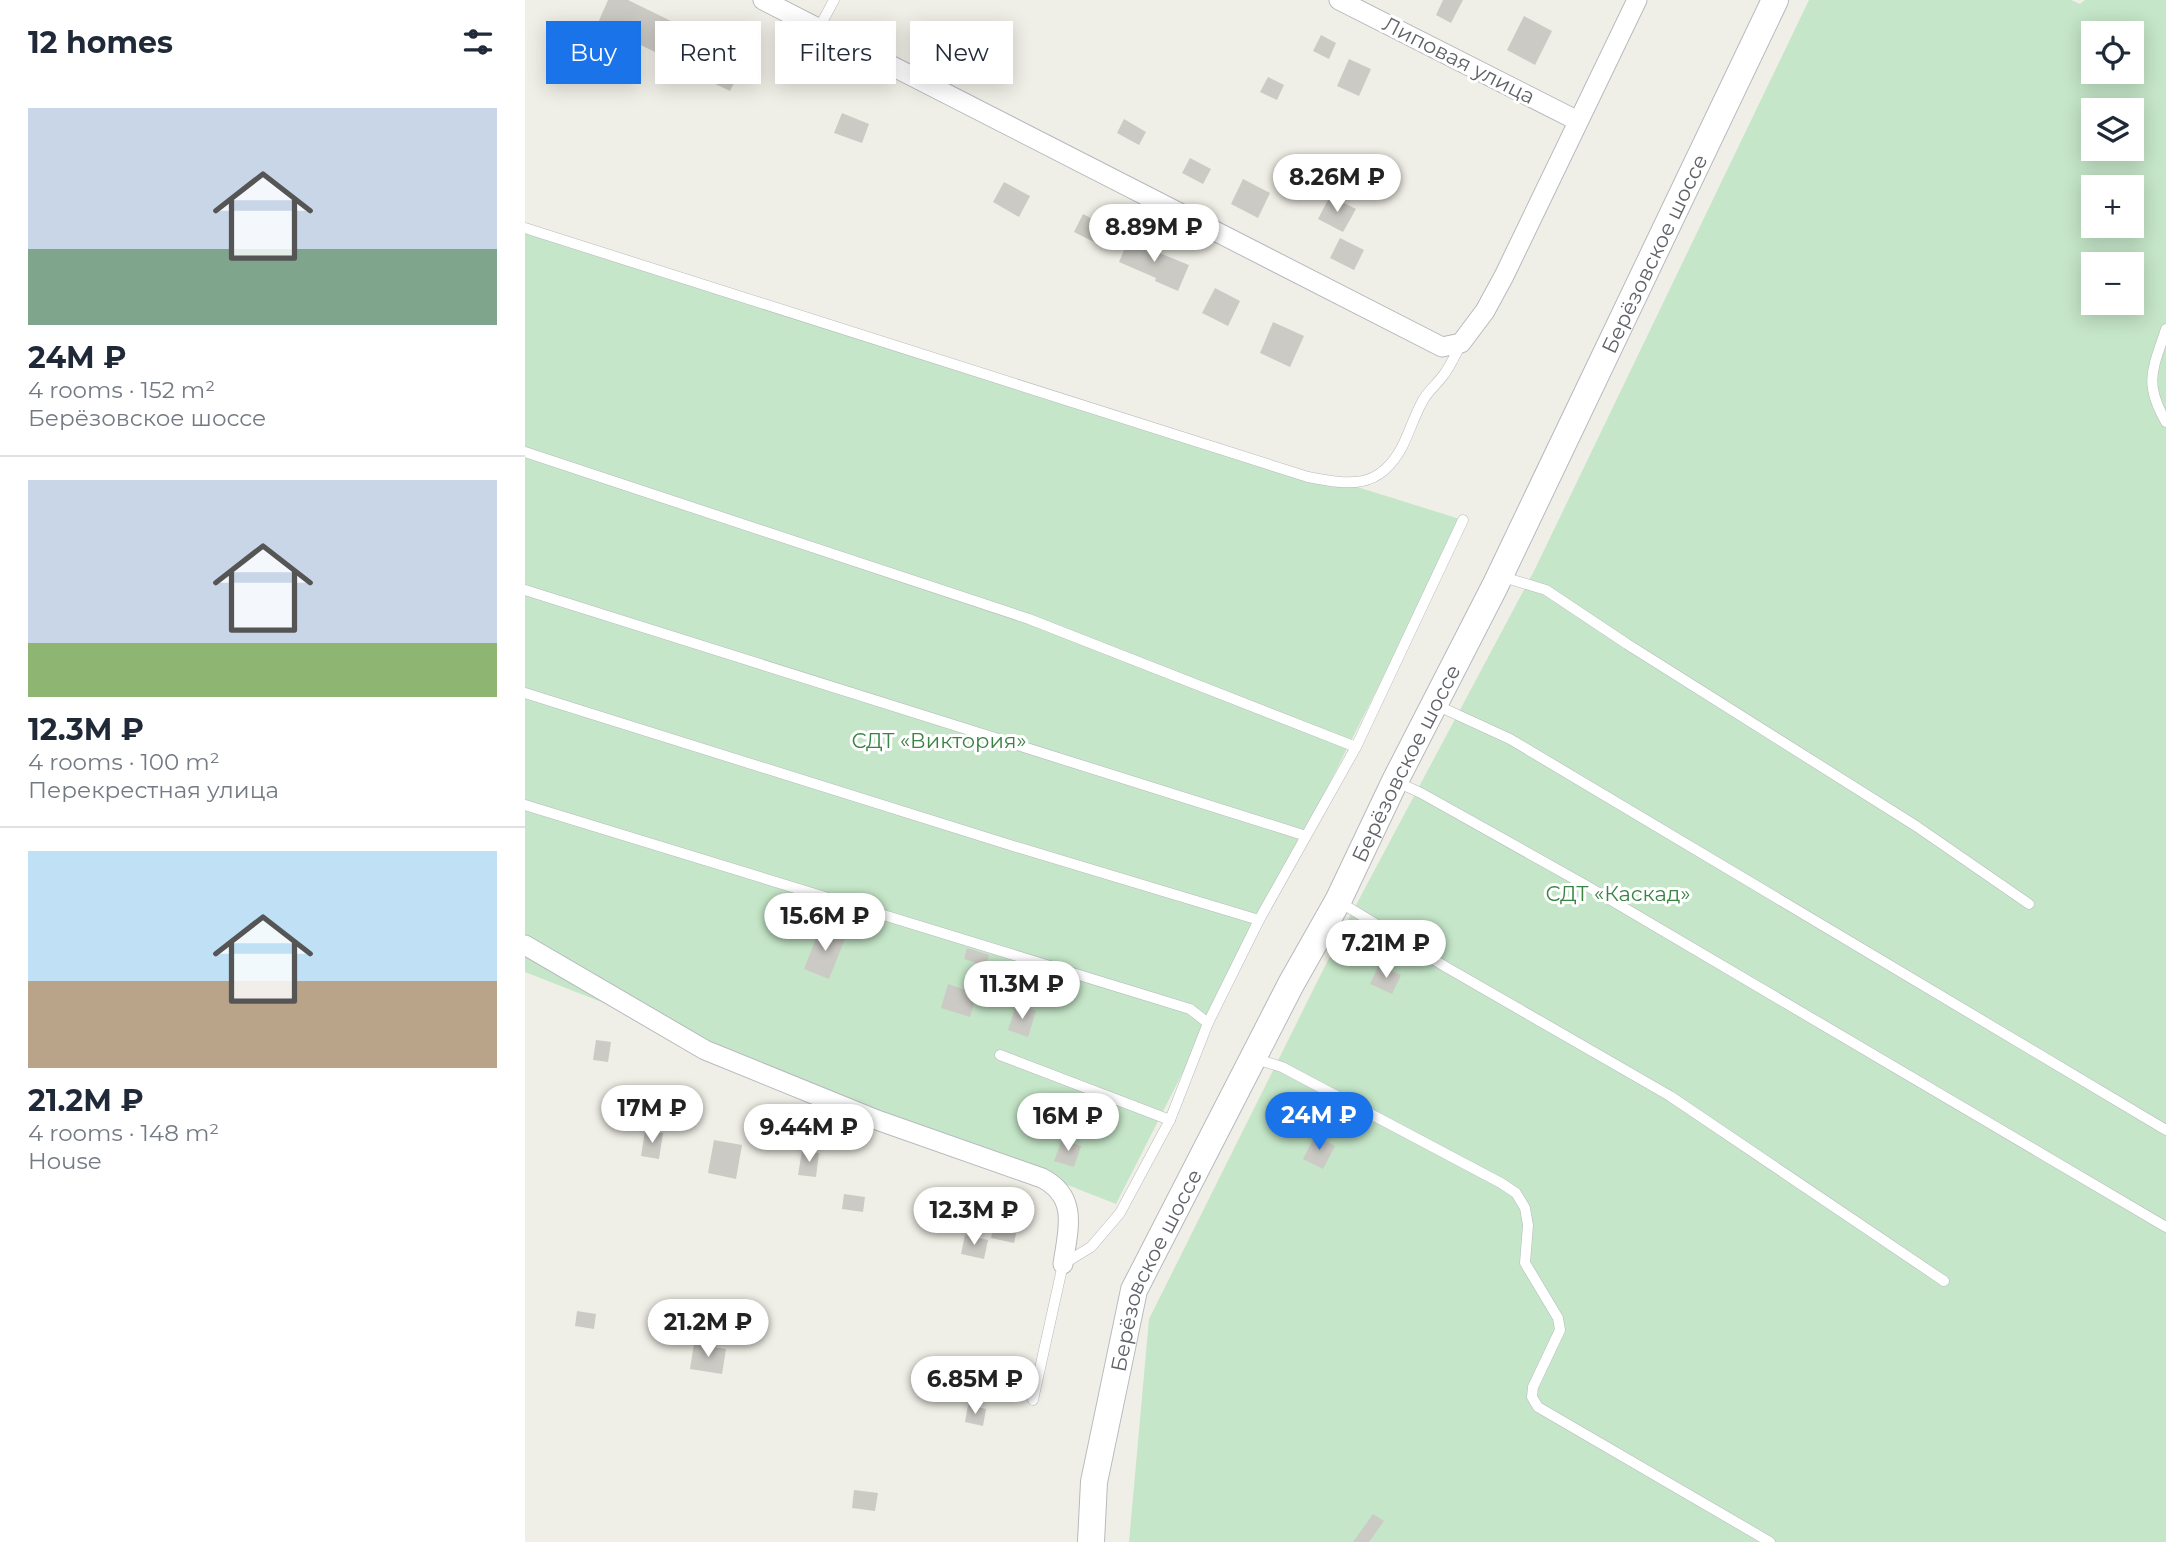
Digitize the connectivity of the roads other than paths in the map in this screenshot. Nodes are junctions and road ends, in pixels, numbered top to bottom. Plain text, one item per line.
1 (763, 0) edge
2 (834, 0) edge
3 (1339, 0) edge
4 (1637, 0) edge
5 (1775, 0) edge
6 (805, 21) edge
7 (823, 21) edge
8 (896, 68) edge
9 (1578, 121) junction
10 (525, 228) edge
11 (2166, 329) edge
12 (1461, 343) junction
13 (2166, 422) edge
14 (525, 452) edge
15 (1463, 520) dead end
16 (1500, 576) junction
17 (525, 590) edge
18 (525, 693) edge
19 (1435, 704) junction
20 (1356, 747) junction
21 (1395, 781) junction
22 (525, 805) edge
23 (1303, 835) dead end
24 (1338, 901) junction
25 (2029, 904) dead end
26 (1259, 920) junction
27 (525, 945) edge
28 (1208, 1023) junction
29 (1000, 1055) dead end
30 (1253, 1058) junction
31 (1170, 1120) junction
32 (2166, 1130) edge
33 (2166, 1227) edge
34 (1063, 1264) junction
35 (1944, 1281) dead end
36 (1033, 1400) dead end
37 (1091, 1542) edge
38 (1770, 1542) edge

1 - 6 street
2 - 7 lane
3 - 9 street, Липовая улица
4 - 9 street
5 - 16 street, Берёзовское шоссе
8 - 12 street
9 - 12 street
10 - 12 lane
11 - 13 lane
14 - 20 lane
15 - 20 lane
16 - 19 street, Берёзовское шоссе
16 - 25 lane
17 - 23 lane
18 - 26 lane
19 - 21 street, Берёзовское шоссе
19 - 32 lane
20 - 26 lane
21 - 24 street, Берёзовское шоссе
21 - 33 lane
22 - 28 lane
24 - 30 street, Берёзовское шоссе
24 - 35 lane
26 - 28 lane
27 - 34 street
28 - 31 lane
29 - 31 lane
30 - 37 street, Берёзовское шоссе
30 - 38 lane
31 - 34 lane
34 - 36 lane

